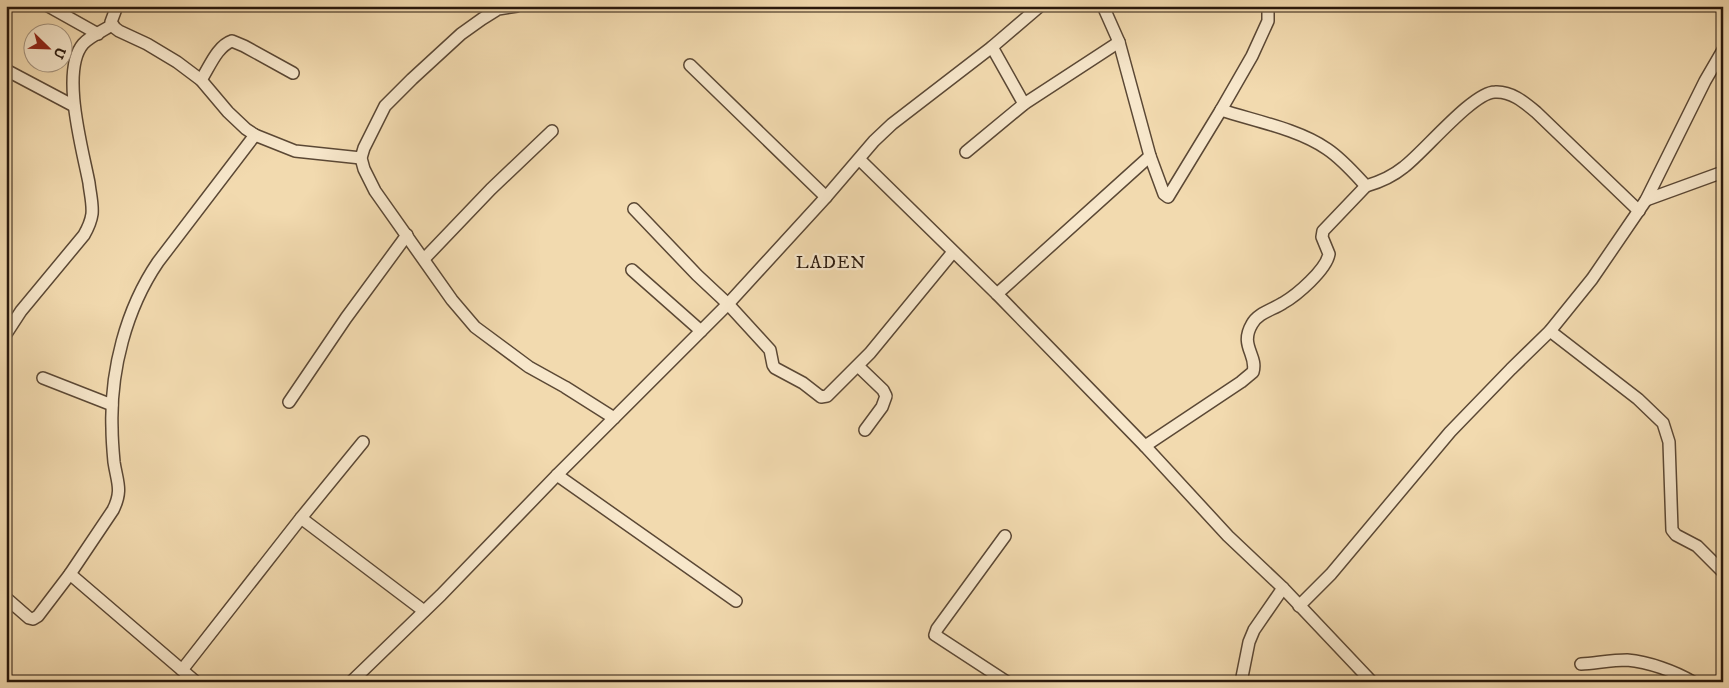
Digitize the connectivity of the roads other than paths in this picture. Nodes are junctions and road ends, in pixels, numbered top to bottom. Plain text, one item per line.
1 (48, 6) edge
2 (116, 6) edge
3 (517, 6) edge
4 (1040, 6) edge
5 (1103, 6) edge
6 (1268, 6) edge
7 (497, 8) edge
8 (112, 25) junction
9 (98, 34) junction
10 (1119, 42) junction
11 (992, 48) junction
12 (1723, 50) edge
13 (690, 66) dead end
14 (6, 70) edge
15 (293, 73) dead end
16 (201, 80) junction
17 (1024, 104) junction
18 (74, 106) junction
19 (1221, 110) junction
20 (552, 131) dead end
21 (255, 135) junction
22 (966, 152) dead end
23 (1150, 156) junction
24 (361, 158) junction
25 (860, 160) junction
26 (1723, 172) edge
27 (1366, 186) junction
28 (826, 197) junction
29 (1646, 200) junction
30 (634, 209) dead end
31 (1639, 211) junction
32 (407, 235) junction
33 (953, 252) junction
34 (424, 259) junction
35 (632, 270) dead end
36 (997, 294) junction
37 (728, 304) junction
38 (1550, 331) junction
39 (701, 332) junction
40 (6, 334) edge
41 (858, 366) junction
42 (43, 378) dead end
43 (289, 402) dead end
44 (112, 405) junction
45 (614, 418) junction
46 (866, 430) dead end
47 (363, 442) dead end
48 (1145, 446) junction
49 (557, 475) junction
50 (301, 518) junction
51 (1005, 536) dead end
52 (1723, 572) edge
53 (70, 574) junction
54 (1283, 588) junction
55 (6, 598) edge
56 (736, 601) dead end
57 (1299, 606) junction
58 (424, 611) junction
59 (1581, 664) dead end
60 (182, 670) junction
61 (196, 682) edge
62 (351, 682) edge
63 (1007, 682) edge
64 (1241, 682) edge
65 (1372, 682) edge
66 (1693, 682) edge

1 - 9 street
2 - 8 street
3 - 7 street
4 - 11 street
5 - 10 street
6 - 19 street
7 - 24 street
8 - 9 street
8 - 16 street
9 - 18 street
10 - 17 street
10 - 23 street
11 - 17 street
11 - 25 street
12 - 29 street
13 - 28 street
14 - 18 street
15 - 16 street
16 - 21 street
17 - 22 street
18 - 40 street
19 - 23 street
19 - 27 street
20 - 34 street
21 - 24 street
21 - 44 street
23 - 36 street
24 - 32 street
25 - 28 street
25 - 33 street
26 - 29 street
27 - 31 street
27 - 48 street
28 - 37 street
29 - 31 street
30 - 37 street
31 - 38 street
32 - 34 street
32 - 43 street
33 - 36 street
33 - 41 street
34 - 45 street
35 - 39 street
36 - 48 street
37 - 39 street
37 - 41 street
38 - 52 street
38 - 57 street
39 - 45 street
41 - 46 street
42 - 44 street
44 - 53 street
45 - 49 street
47 - 50 street
48 - 54 street
49 - 56 street
49 - 58 street
50 - 58 street
50 - 60 street
51 - 63 street
53 - 55 street
53 - 60 street
54 - 57 street
54 - 64 street
57 - 65 street
58 - 62 street
59 - 66 street
60 - 61 street

